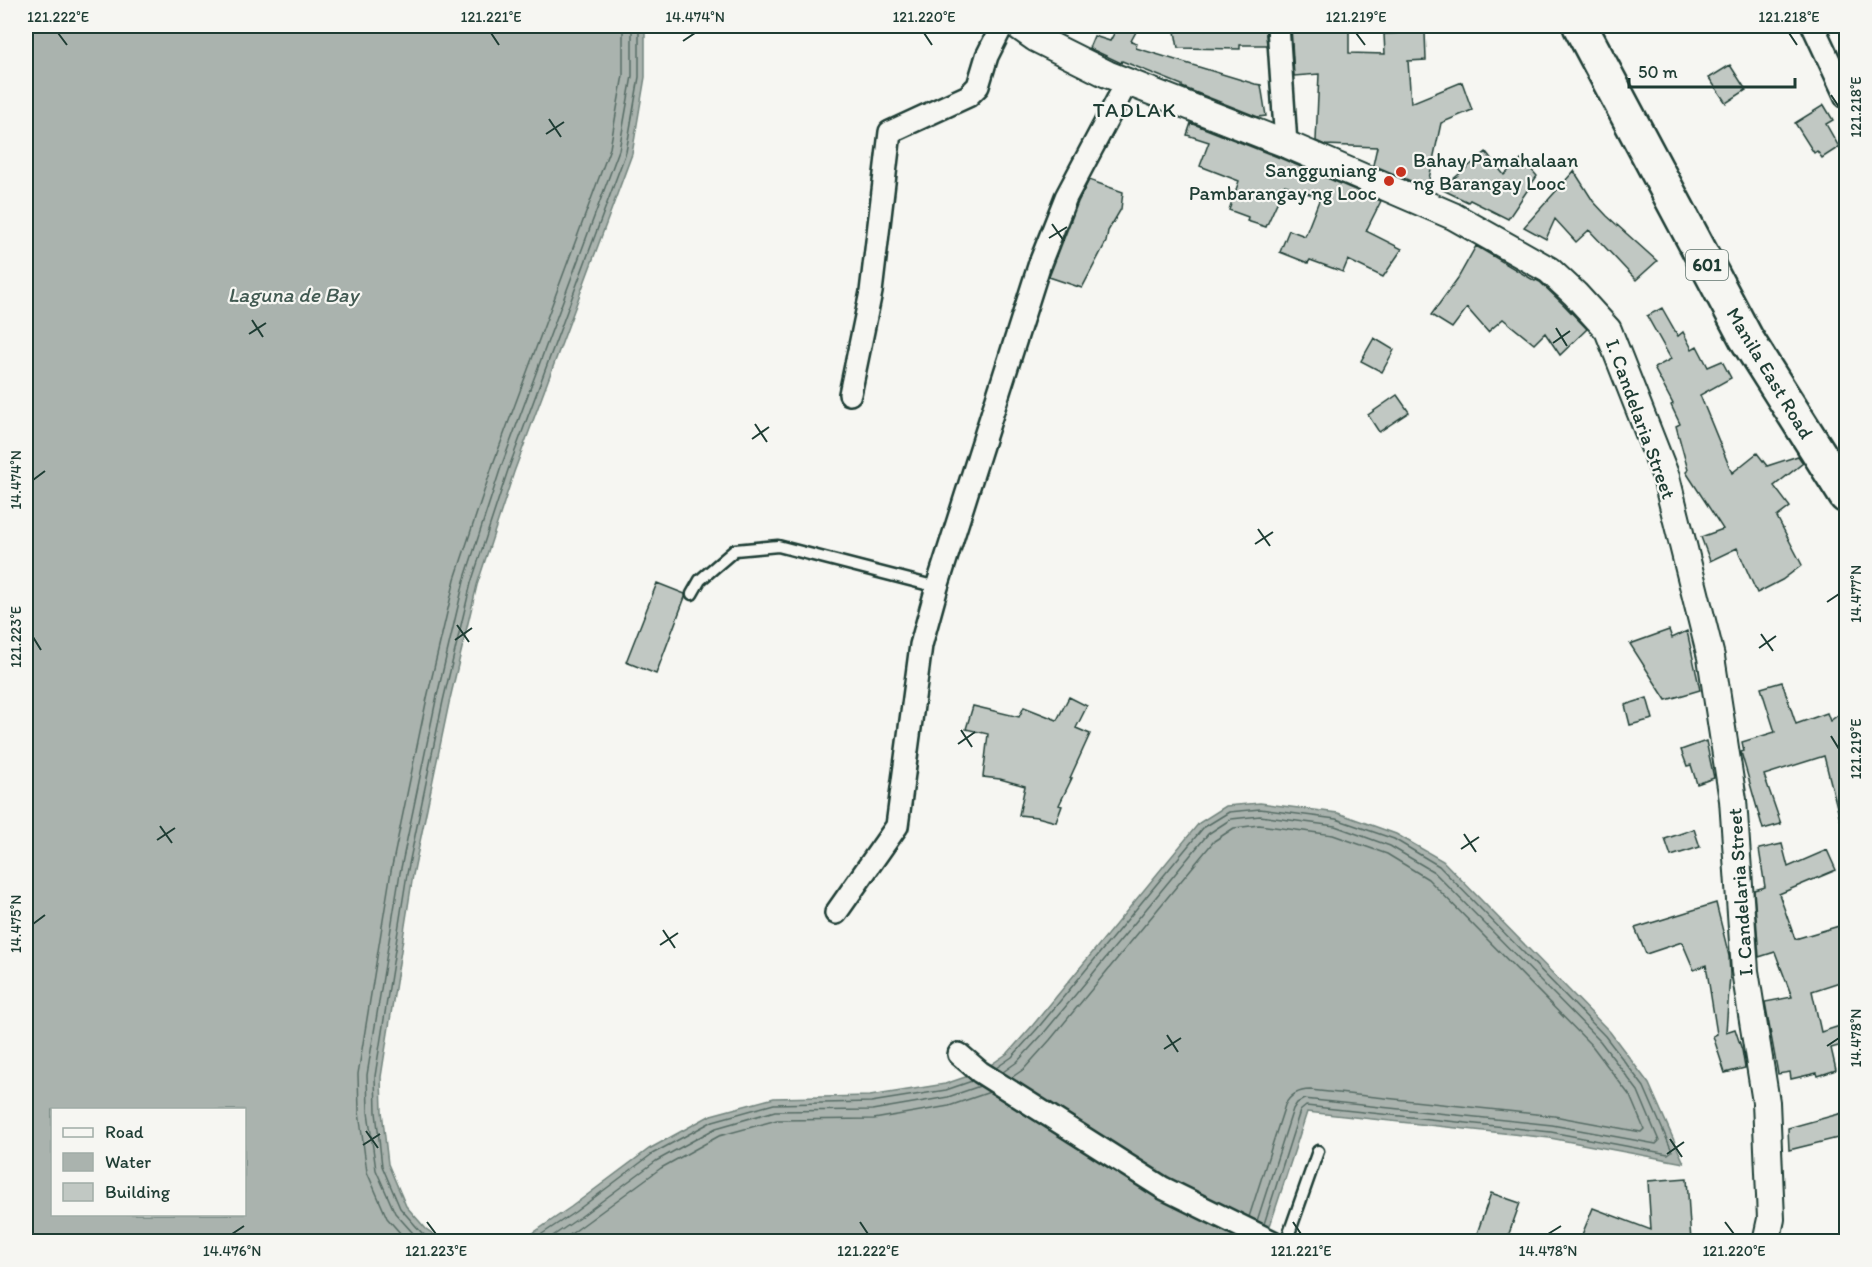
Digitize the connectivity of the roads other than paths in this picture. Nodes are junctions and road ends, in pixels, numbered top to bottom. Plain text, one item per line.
1 (1002, 26) edge
2 (1018, 26) edge
3 (1278, 26) edge
4 (1580, 26) edge
5 (1813, 26) edge
6 (1127, 82) junction
7 (1846, 97) edge
8 (1286, 144) junction
9 (850, 393) dead end
10 (1846, 496) edge
11 (938, 587) junction
12 (692, 594) dead end
13 (836, 913) dead end
14 (959, 1054) dead end
15 (1318, 1151) dead end
16 (1273, 1242) edge
17 (1286, 1242) edge
18 (1766, 1242) edge

1 - 9 street
2 - 6 street, I. Candelaria Street
3 - 8 street
4 - 10 main road, Manila East Road / 601
5 - 7 street
6 - 8 street, I. Candelaria Street
6 - 11 street
8 - 18 street, I. Candelaria Street
11 - 12 lane
11 - 13 street
14 - 16 street
15 - 17 lane

